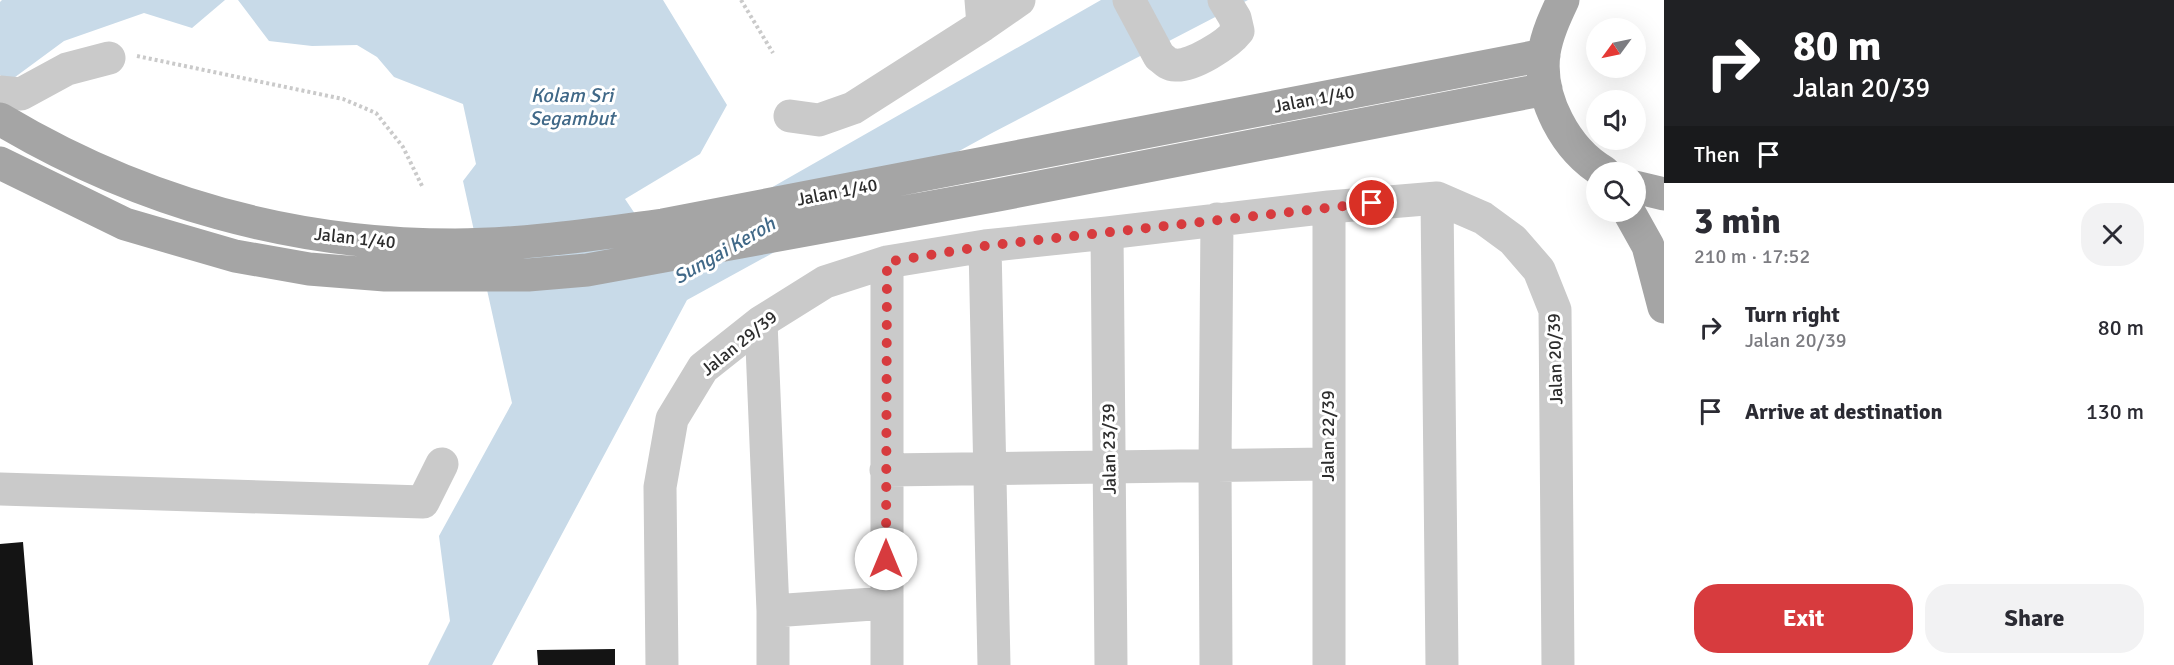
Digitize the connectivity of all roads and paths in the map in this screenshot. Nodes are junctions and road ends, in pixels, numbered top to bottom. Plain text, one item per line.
1 (741, 0) edge
2 (1019, 0) edge
3 (1129, 0) edge
4 (1563, 0) edge
5 (1229, 9) edge
6 (982, 12) edge
7 (773, 53) dead end
8 (1544, 55) junction
9 (109, 58) joint
10 (1546, 89) junction
11 (0, 92) edge
12 (790, 116) dead end
13 (0, 119) edge
14 (1590, 162) edge
15 (0, 163) edge
16 (423, 188) dead end
17 (1646, 190) edge
18 (1664, 194) edge
19 (1437, 198) junction
20 (1329, 207) junction
21 (1217, 219) junction
22 (1635, 222) edge
23 (1107, 234) junction
24 (985, 246) junction
25 (887, 262) junction
26 (1664, 307) edge
27 (760, 322) junction
28 (442, 464) dead end
29 (1328, 464) junction
30 (1215, 466) junction
31 (1109, 467) junction
32 (990, 468) junction
33 (886, 470) junction
34 (0, 489) edge
35 (887, 603) junction
36 (773, 611) junction
37 (663, 665) edge
38 (767, 665) edge
39 (887, 665) edge
40 (994, 665) edge
41 (1111, 665) edge
42 (1216, 665) edge
43 (1329, 665) edge
44 (1442, 665) edge
45 (1558, 665) edge

1 - 7 path
2 - 6 street
3 - 5 street
4 - 8 main road
6 - 12 street
8 - 10 main road
8 - 13 main road, Jalan 1/40
9 - 11 street
9 - 16 path
10 - 14 main road
10 - 15 main road, Jalan 1/40
17 - 18 main road
19 - 20 street, Jalan 20/39
19 - 44 street
19 - 45 street, Jalan 20/39
20 - 21 street, Jalan 20/39
20 - 29 street, Jalan 22/39
21 - 23 street, Jalan 20/39
21 - 30 street
22 - 26 main road
23 - 24 street, Jalan 20/39
23 - 31 street, Jalan 23/39
24 - 25 street, Jalan 20/39
24 - 32 street
25 - 27 street, Jalan 29/39
25 - 33 street
27 - 36 street
27 - 37 street, Jalan 29/39
28 - 34 street
29 - 30 street
29 - 43 street, Jalan 22/39
30 - 31 street
30 - 42 street
31 - 32 street
31 - 41 street, Jalan 23/39
32 - 33 street
32 - 40 street
33 - 35 street
35 - 36 street
35 - 39 street
36 - 38 street

